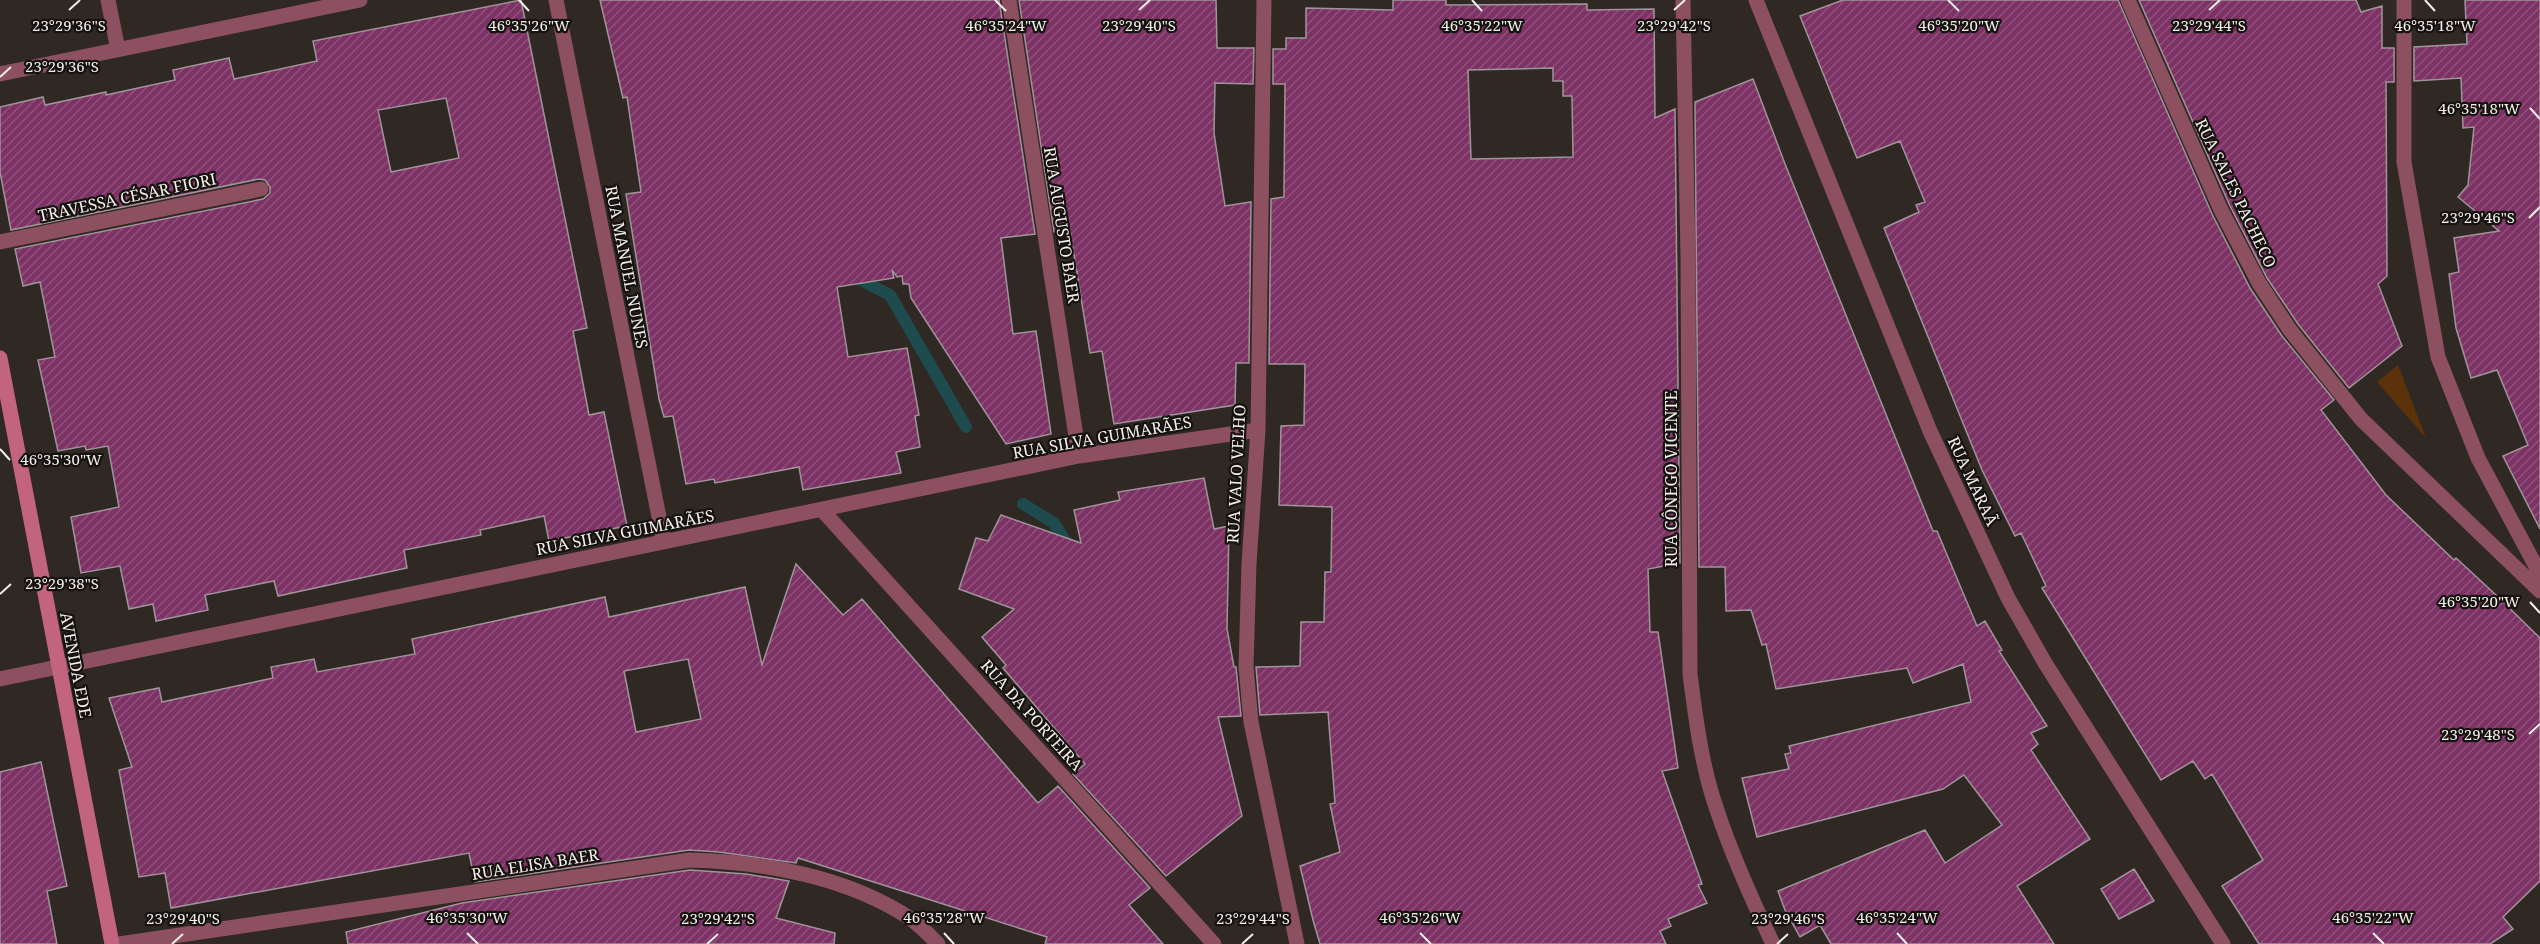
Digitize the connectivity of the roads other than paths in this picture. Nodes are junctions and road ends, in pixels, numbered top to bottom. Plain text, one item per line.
1 (108, 0) edge
2 (360, 0) edge
3 (556, 0) edge
4 (1009, 0) edge
5 (1264, 0) edge
6 (1683, 0) edge
7 (1756, 0) edge
8 (2128, 0) edge
9 (2404, 0) edge
10 (118, 51) junction
11 (0, 74) edge
12 (261, 189) dead end
13 (0, 242) edge
14 (0, 358) edge
15 (1258, 430) junction
16 (1078, 456) junction
17 (823, 511) junction
18 (664, 542) junction
19 (2540, 574) edge
20 (2540, 591) edge
21 (58, 668) junction
22 (0, 679) edge
23 (112, 944) edge
24 (119, 944) edge
25 (938, 944) edge
26 (1214, 944) edge
27 (1298, 944) edge
28 (1773, 944) edge
29 (2223, 944) edge

1 - 10 street
2 - 10 street
3 - 18 street, RUA MANUEL NUNES
4 - 16 street, RUA AUGUSTO BAER
5 - 15 street, RUA VALO VELHO
6 - 28 street, RUA CÔNEGO VICENTE
7 - 29 street, RUA MARAÃ
8 - 20 street, RUA SALES PACHECO
9 - 19 street
10 - 11 street
12 - 13 street, TRAVESSA CÉSAR FIORI
14 - 21 main road, AVENIDA EDE
15 - 16 street, RUA SILVA GUIMARÃES
15 - 27 street, RUA VALO VELHO
16 - 17 street, RUA SILVA GUIMARÃES
17 - 18 street, RUA SILVA GUIMARÃES
17 - 26 street, RUA DA PORTEIRA
18 - 21 street, RUA SILVA GUIMARÃES
21 - 22 street, RUA SILVA GUIMARÃES
21 - 23 main road, AVENIDA EDE
24 - 25 street, RUA ELISA BAER

